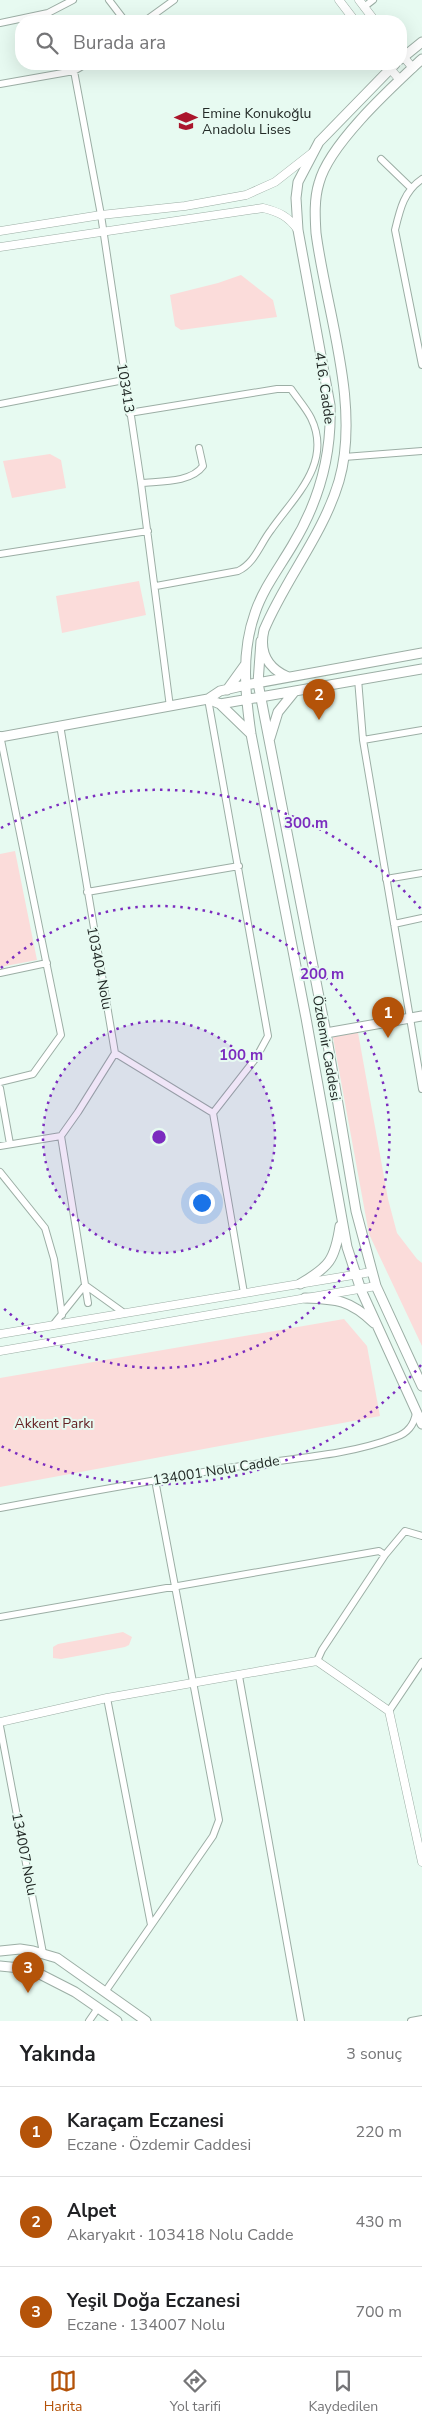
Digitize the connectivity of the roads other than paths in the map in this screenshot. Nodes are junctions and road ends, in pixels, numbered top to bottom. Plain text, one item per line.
1 (73, 0) edge
2 (110, 0) edge
3 (174, 0) edge
4 (339, 0) edge
5 (359, 0) edge
6 (373, 0) edge
7 (364, 7) junction
8 (38, 15) edge
9 (121, 15) edge
10 (153, 15) edge
11 (350, 15) edge
12 (369, 15) edge
13 (15, 20) edge
14 (0, 23) edge
15 (422, 42) edge
16 (407, 52) edge
17 (422, 59) edge
18 (407, 62) edge
19 (412, 68) junction
20 (385, 70) edge
21 (393, 70) edge
22 (74, 71) joint
23 (400, 80) junction
24 (0, 84) edge
25 (312, 153) junction
26 (381, 159) dead end
27 (422, 179) edge
28 (410, 187) junction
29 (101, 216) junction
30 (103, 230) junction
31 (298, 230) junction
32 (0, 231) edge
33 (0, 247) edge
34 (422, 326) edge
35 (414, 327) junction
36 (422, 365) edge
37 (124, 380) junction
38 (0, 404) edge
39 (129, 413) junction
40 (200, 448) dead end
41 (422, 450) edge
42 (344, 456) junction
43 (141, 483) junction
44 (148, 531) junction
45 (0, 554) edge
46 (156, 586) junction
47 (262, 641) junction
48 (422, 653) edge
49 (245, 665) junction
50 (422, 669) edge
51 (288, 677) junction
52 (358, 679) junction
53 (258, 683) junction
54 (246, 685) junction
55 (227, 690) junction
56 (297, 690) junction
57 (260, 697) junction
58 (208, 699) junction
59 (246, 700) junction
60 (220, 704) junction
61 (170, 707) junction
62 (60, 725) junction
63 (422, 730) edge
64 (251, 734) junction
65 (0, 736) edge
66 (363, 740) junction
67 (270, 753) junction
68 (239, 866) junction
69 (422, 873) edge
70 (386, 879) junction
71 (87, 892) junction
72 (422, 918) edge
73 (394, 924) junction
74 (46, 963) junction
75 (0, 973) edge
76 (422, 1016) edge
77 (410, 1018) junction
78 (326, 1033) junction
79 (115, 1053) junction
80 (0, 1082) edge
81 (0, 1088) edge
82 (422, 1089) edge
83 (213, 1113) junction
84 (61, 1136) junction
85 (10, 1144) junction
86 (0, 1146) edge
87 (0, 1172) edge
88 (341, 1218) junction
89 (371, 1272) junction
90 (356, 1276) junction
91 (300, 1284) junction
92 (85, 1285) junction
93 (376, 1286) junction
94 (361, 1290) junction
95 (244, 1293) junction
96 (305, 1298) junction
97 (88, 1303) dead end
98 (124, 1312) junction
99 (62, 1314) junction
100 (53, 1325) junction
101 (378, 1327) junction
102 (0, 1334) edge
103 (0, 1351) edge
104 (422, 1386) edge
105 (416, 1412) junction
106 (422, 1424) edge
107 (155, 1480) junction
108 (0, 1508) edge
109 (422, 1536) edge
110 (385, 1555) junction
111 (175, 1587) junction
112 (0, 1617) edge
113 (317, 1661) junction
114 (422, 1662) edge
115 (239, 1676) junction
116 (193, 1683) junction
117 (107, 1698) junction
118 (389, 1711) junction
119 (0, 1724) edge
120 (420, 1836) edge
121 (422, 1862) edge
122 (151, 1925) junction
123 (0, 1950) edge
124 (43, 1953) junction
125 (0, 1966) edge
126 (105, 1992) junction
127 (98, 2008) junction
128 (422, 2019) edge
129 (89, 2021) edge
130 (117, 2021) edge
131 (146, 2021) edge
132 (301, 2021) edge
133 (411, 2021) edge

1 - 8 street
2 - 9 street
3 - 10 street
4 - 11 street
5 - 7 street
6 - 7 street
7 - 12 street
13 - 14 street
15 - 16 main road
17 - 19 main road, Özdemir Caddesi
18 - 19 street
19 - 23 main road, Özdemir Caddesi
20 - 25 main road, 416. Cadde
21 - 23 street
22 - 24 street
22 - 29 street, 103413
23 - 42 main road, Özdemir Caddesi
25 - 29 street, 416. Cadde
25 - 31 main road, 416. Cadde
26 - 28 street
27 - 28 street
28 - 35 street
29 - 30 street, 103413
29 - 32 street, 416. Cadde
30 - 31 street
30 - 33 street
30 - 37 street, 103413
31 - 49 main road, 416. Cadde
34 - 35 street
35 - 36 street
37 - 38 street
37 - 39 street, 103413
39 - 43 street, 103413
39 - 46 street
40 - 43 street
41 - 42 street
42 - 47 main road, Özdemir Caddesi
43 - 44 street, 103413
44 - 45 street
44 - 46 street, 103413
46 - 61 street, 103413
47 - 51 main road
47 - 53 main road, Özdemir Caddesi
48 - 51 main road
49 - 54 main road, 416. Cadde
49 - 55 main road
50 - 52 main road
51 - 53 main road
52 - 56 main road
52 - 66 street
53 - 54 main road
53 - 57 main road, Özdemir Caddesi
54 - 55 main road
54 - 59 main road, 416. Cadde
55 - 58 main road
56 - 57 main road
56 - 67 main road
57 - 59 main road
57 - 67 main road, Özdemir Caddesi
58 - 60 main road
58 - 61 main road
58 - 68 street
59 - 60 main road
59 - 64 main road, Özdemir Caddesi
60 - 64 main road
61 - 62 main road
62 - 65 main road
62 - 71 street, 103404 Nolu
63 - 66 street
64 - 88 main road, Özdemir Caddesi
65 - 74 street
66 - 70 street
67 - 78 main road, Özdemir Caddesi
68 - 71 street
68 - 83 street
69 - 70 street
70 - 73 street
71 - 79 street, 103404 Nolu
72 - 73 street
73 - 77 street
74 - 75 street
74 - 80 street
76 - 77 main road
77 - 78 main road
77 - 82 street
78 - 89 main road, Özdemir Caddesi
79 - 83 street
79 - 84 street
81 - 85 street
83 - 95 street
84 - 85 street
84 - 92 street
85 - 86 street
87 - 99 street
88 - 90 main road, Özdemir Caddesi
88 - 91 main road
89 - 90 street
89 - 93 main road, Özdemir Caddesi
90 - 91 street
90 - 94 main road, Özdemir Caddesi
91 - 95 street
92 - 97 street
92 - 98 street
92 - 99 street
93 - 94 street
93 - 104 main road, Özdemir Caddesi
94 - 96 street
94 - 101 main road, Özdemir Caddesi
95 - 98 street
96 - 101 main road
96 - 103 street
98 - 100 street
99 - 100 street
100 - 102 street
101 - 105 main road, Özdemir Caddesi
105 - 106 main road, Özdemir Caddesi
105 - 107 street, 134001 Nolu Cadde
107 - 108 street, 134001 Nolu Cadde
107 - 111 street
109 - 110 street
110 - 111 street
110 - 113 street
111 - 112 street
111 - 116 street
113 - 115 street
113 - 118 street
114 - 118 street
115 - 116 street
115 - 132 street
116 - 117 street
116 - 122 street
117 - 119 street
117 - 122 street
118 - 120 street
119 - 124 street, 134007 Nolu
120 - 121 street
122 - 126 street
123 - 124 main road
124 - 126 main road
125 - 127 main road
126 - 131 main road
127 - 129 street
127 - 130 main road
128 - 133 street

